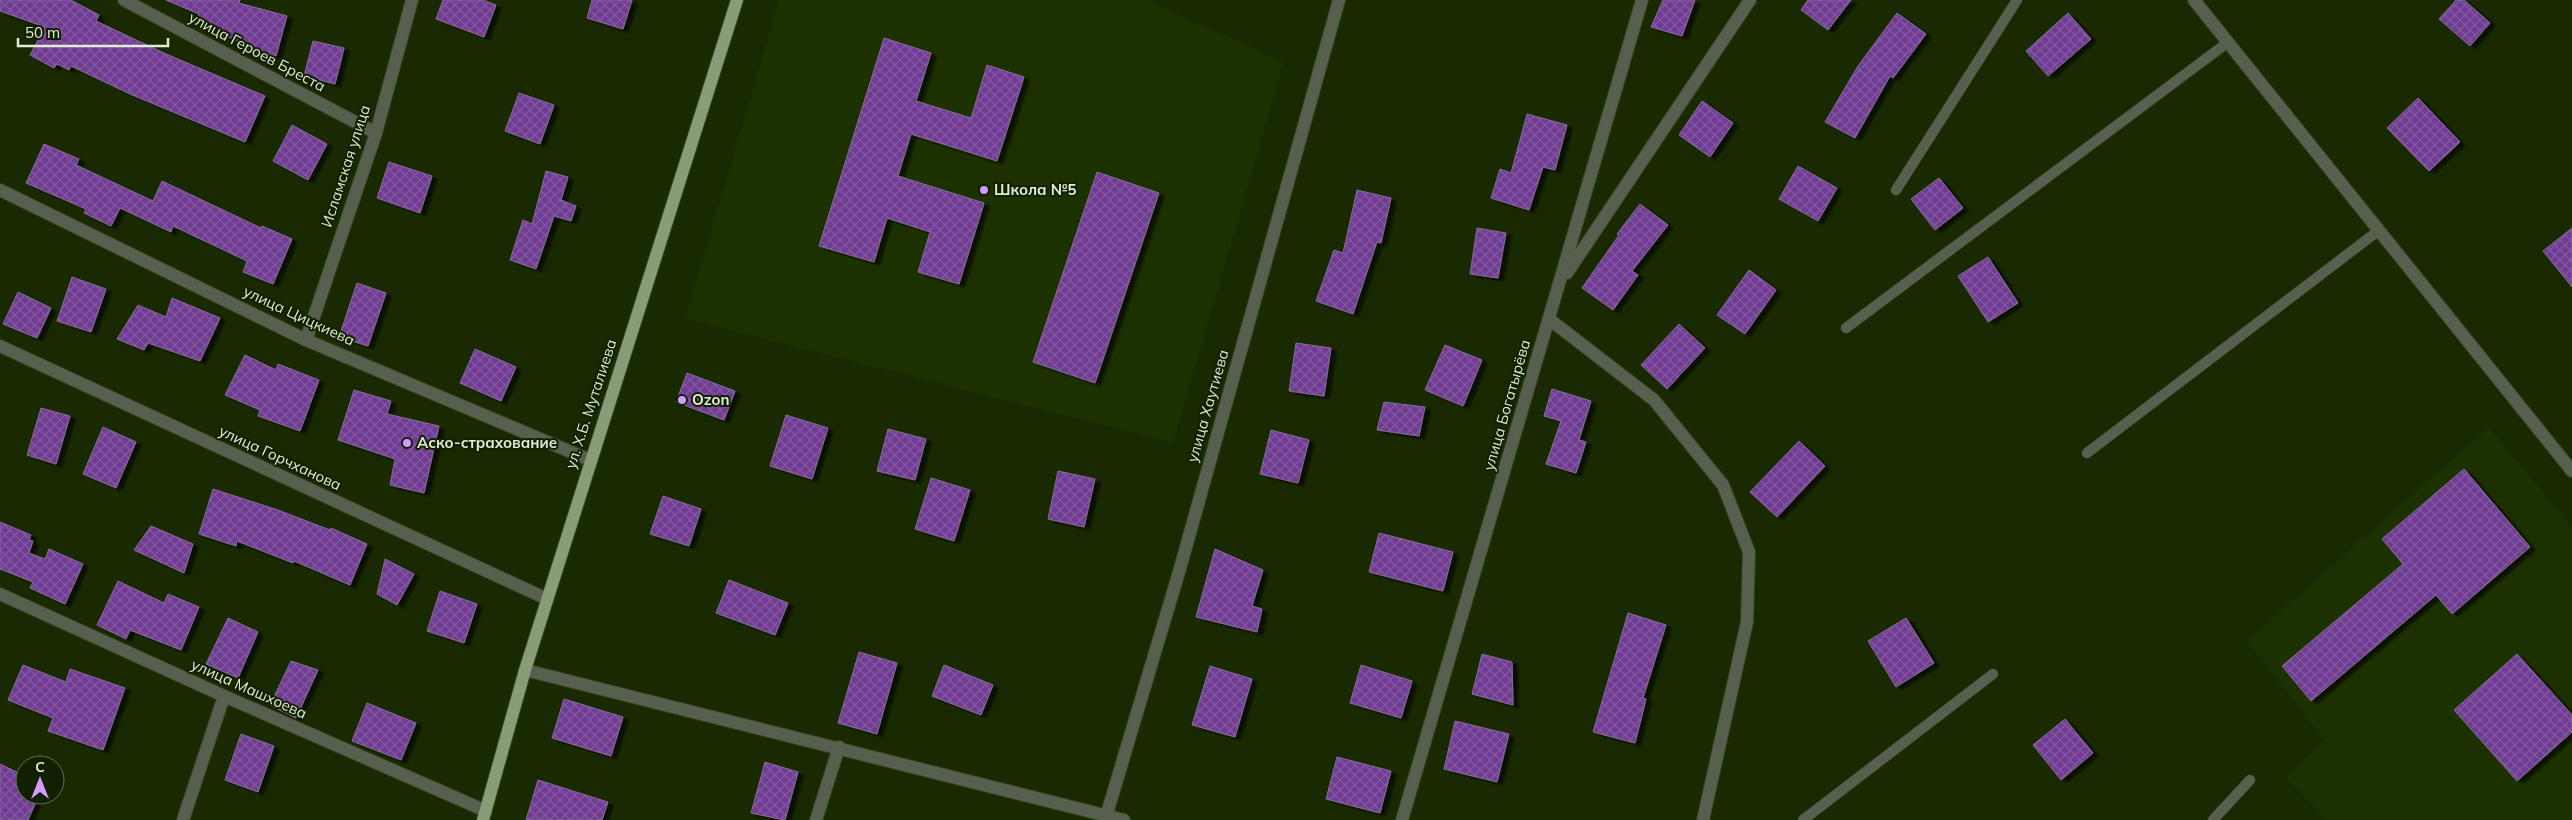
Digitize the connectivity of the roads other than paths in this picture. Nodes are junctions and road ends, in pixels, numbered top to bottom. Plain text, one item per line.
1 (124, 0) edge
2 (412, 0) edge
3 (737, 0) edge
4 (1339, 0) edge
5 (1642, 0) edge
6 (1750, 0) edge
7 (2017, 0) edge
8 (2194, 0) edge
9 (2227, 43) junction
10 (376, 133) junction
11 (0, 190) edge
12 (1896, 190) dead end
13 (2378, 231) junction
14 (1560, 283) junction
15 (1549, 319) junction
16 (1846, 328) dead end
17 (306, 340) junction
18 (0, 346) edge
19 (2087, 453) dead end
20 (590, 460) junction
21 (2572, 470) edge
22 (0, 594) edge
23 (547, 599) junction
24 (524, 670) junction
25 (1993, 674) dead end
26 (224, 696) junction
27 (839, 747) junction
28 (2250, 780) dead end
29 (485, 816) edge
30 (1106, 818) edge
31 (183, 820) edge
32 (816, 820) edge
33 (1124, 820) edge
34 (1402, 820) edge
35 (1703, 820) edge
36 (1803, 820) edge
37 (2213, 820) edge

1 - 10 street, улица Героев Бреста
2 - 10 street, Исламская улица
3 - 20 main road, ул. Х.Б. Муталиева
4 - 30 street, улица Хаутиева
5 - 14 street, улица Богатырёва
6 - 14 street
7 - 12 lane
8 - 9 street
9 - 13 street
9 - 16 lane
10 - 17 street, Исламская улица
11 - 17 street, улица Цицкиева
13 - 19 lane
13 - 21 street
14 - 15 street, улица Богатырёва
15 - 34 street, улица Богатырёва
15 - 35 street
17 - 20 street, улица Цицкиева
18 - 23 street, улица Горчханова
20 - 23 main road, ул. Х.Б. Муталиева
22 - 26 street, улица Машхоева
23 - 24 main road, ул. Х.Б. Муталиева
24 - 27 street
24 - 29 main road, ул. Х.Б. Муталиева
25 - 36 lane
26 - 29 street, улица Машхоева
26 - 31 street
27 - 30 street
27 - 32 street
28 - 37 lane
30 - 33 street

